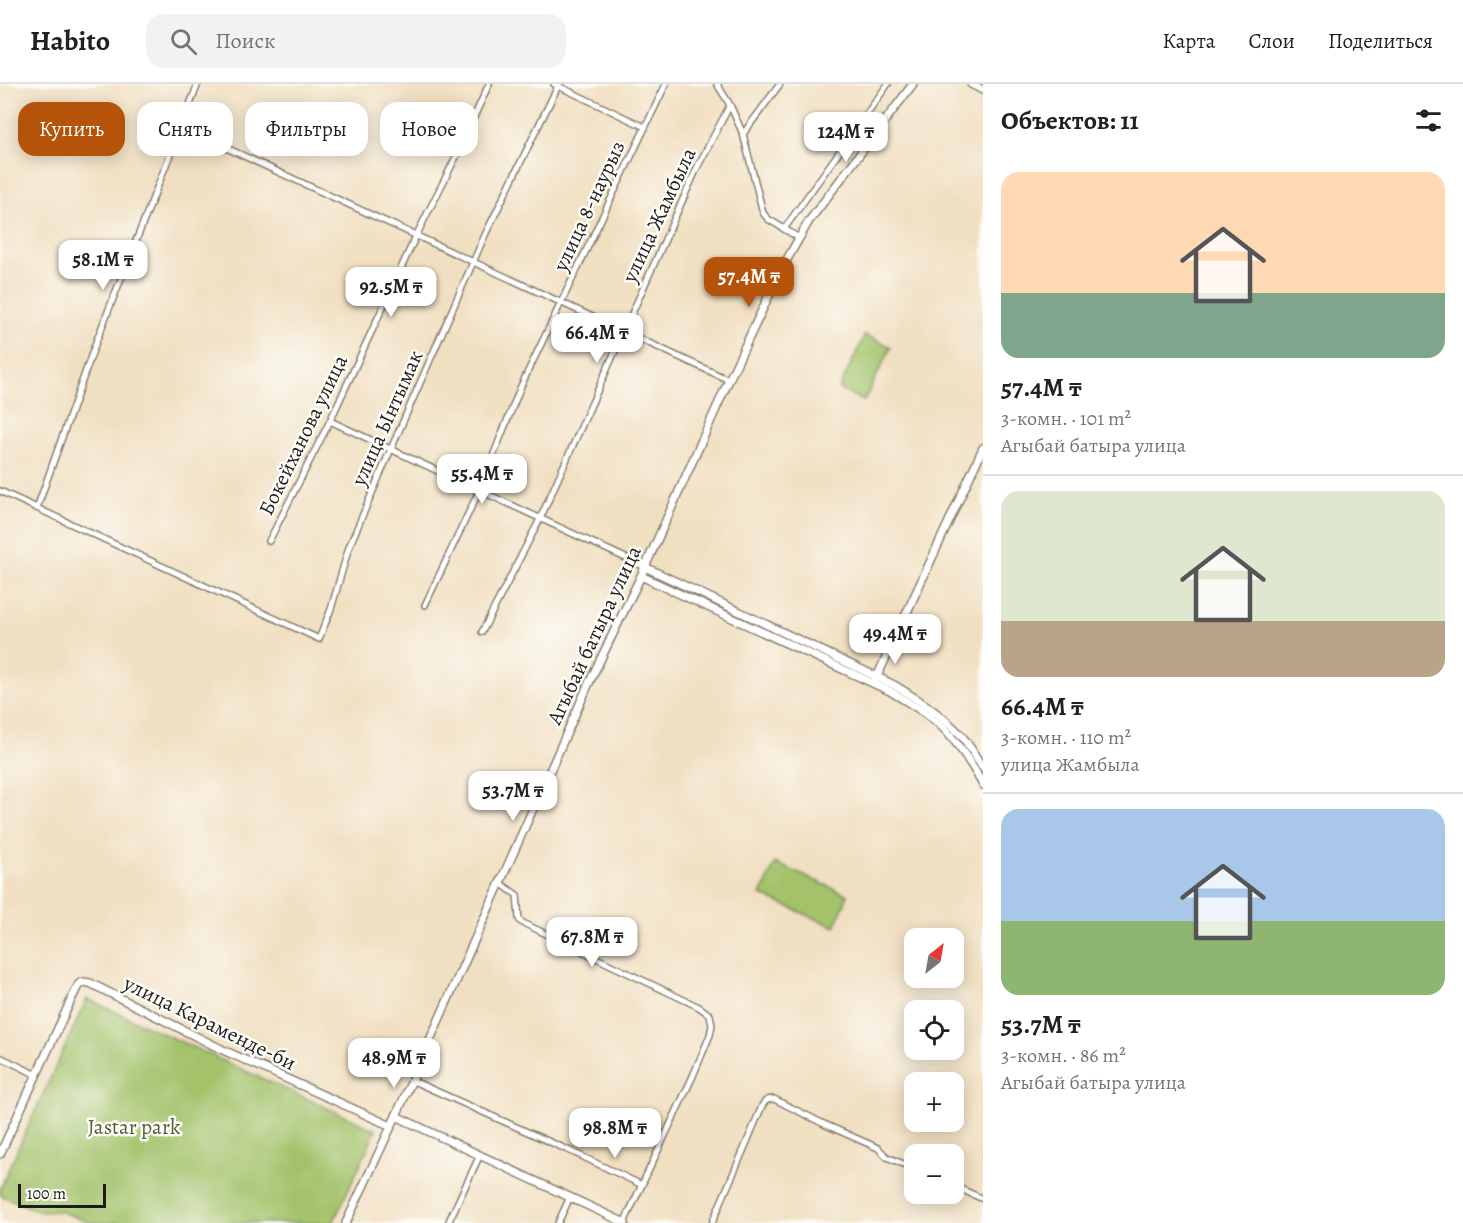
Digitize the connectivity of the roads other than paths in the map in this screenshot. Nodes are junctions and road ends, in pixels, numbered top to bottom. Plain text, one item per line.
1 (198, 84) edge
2 (489, 84) edge
3 (666, 84) edge
4 (717, 84) edge
5 (780, 84) edge
6 (888, 84) edge
7 (913, 84) edge
8 (971, 84) edge
9 (557, 85) edge
10 (983, 90) edge
11 (191, 102) edge
12 (730, 105) junction
13 (645, 127) junction
14 (743, 134) junction
15 (233, 151) edge
16 (170, 156) edge
17 (784, 229) junction
18 (416, 236) junction
19 (799, 238) junction
20 (473, 262) junction
21 (562, 303) junction
22 (624, 332) junction
23 (729, 380) junction
24 (330, 422) junction
25 (983, 448) edge
26 (391, 449) junction
27 (479, 490) junction
28 (0, 491) edge
29 (37, 508) junction
30 (540, 519) junction
31 (269, 541) dead end
32 (645, 567) junction
33 (641, 576) junction
34 (425, 605) dead end
35 (482, 632) dead end
36 (876, 680) junction
37 (983, 768) edge
38 (983, 785) edge
39 (500, 883) junction
40 (0, 1058) edge
41 (37, 1075) junction
42 (411, 1080) junction
43 (396, 1116) junction
44 (391, 1125) junction
45 (0, 1155) edge
46 (480, 1155) junction
47 (904, 1164) edge
48 (642, 1185) junction
49 (964, 1190) edge
50 (570, 1197) junction
51 (983, 1199) edge
52 (346, 1223) edge
53 (448, 1223) edge
54 (558, 1223) edge
55 (625, 1223) edge
56 (712, 1223) edge

1 - 11 street
2 - 18 street, Бокейханова улица
3 - 13 street, улица 8-наурыз
4 - 12 street
5 - 14 street
6 - 17 street
7 - 19 main road, Агыбай батыра улица
8 - 10 main road
9 - 13 street
9 - 20 street, улица Ынтымак
12 - 14 street
12 - 22 street, улица Жамбыла
13 - 21 street, улица 8-наурыз
14 - 17 street
15 - 18 street
16 - 29 street
17 - 19 street
18 - 20 street
18 - 24 street, Бокейханова улица
19 - 23 main road, Агыбай батыра улица
20 - 21 street
20 - 26 street, улица Ынтымак
21 - 22 street
21 - 27 street, улица 8-наурыз
22 - 23 street
22 - 30 street, улица Жамбыла
23 - 32 main road, Агыбай батыра улица
24 - 26 street
24 - 31 street, Бокейханова улица
25 - 36 main road
26 - 27 street
26 - 29 street, улица Ынтымак
27 - 30 street
27 - 34 street, улица 8-наурыз
28 - 29 street
30 - 32 street
30 - 35 street, улица Жамбыла
32 - 33 main road, Агыбай батыра улица
32 - 36 main road
33 - 36 main road
33 - 39 main road, Агыбай батыра улица
36 - 37 main road
36 - 38 main road
39 - 42 main road, Агыбай батыра улица
39 - 48 street
40 - 41 street
41 - 44 main road, улица Караменде-би
41 - 45 main road
42 - 43 main road, Агыбай батыра улица
42 - 48 street
43 - 44 main road, Агыбай батыра улица
43 - 46 main road
44 - 52 main road, Агыбай батыра улица
46 - 50 main road
46 - 53 street
47 - 56 street
48 - 55 street
49 - 51 street
50 - 54 street
50 - 55 main road

